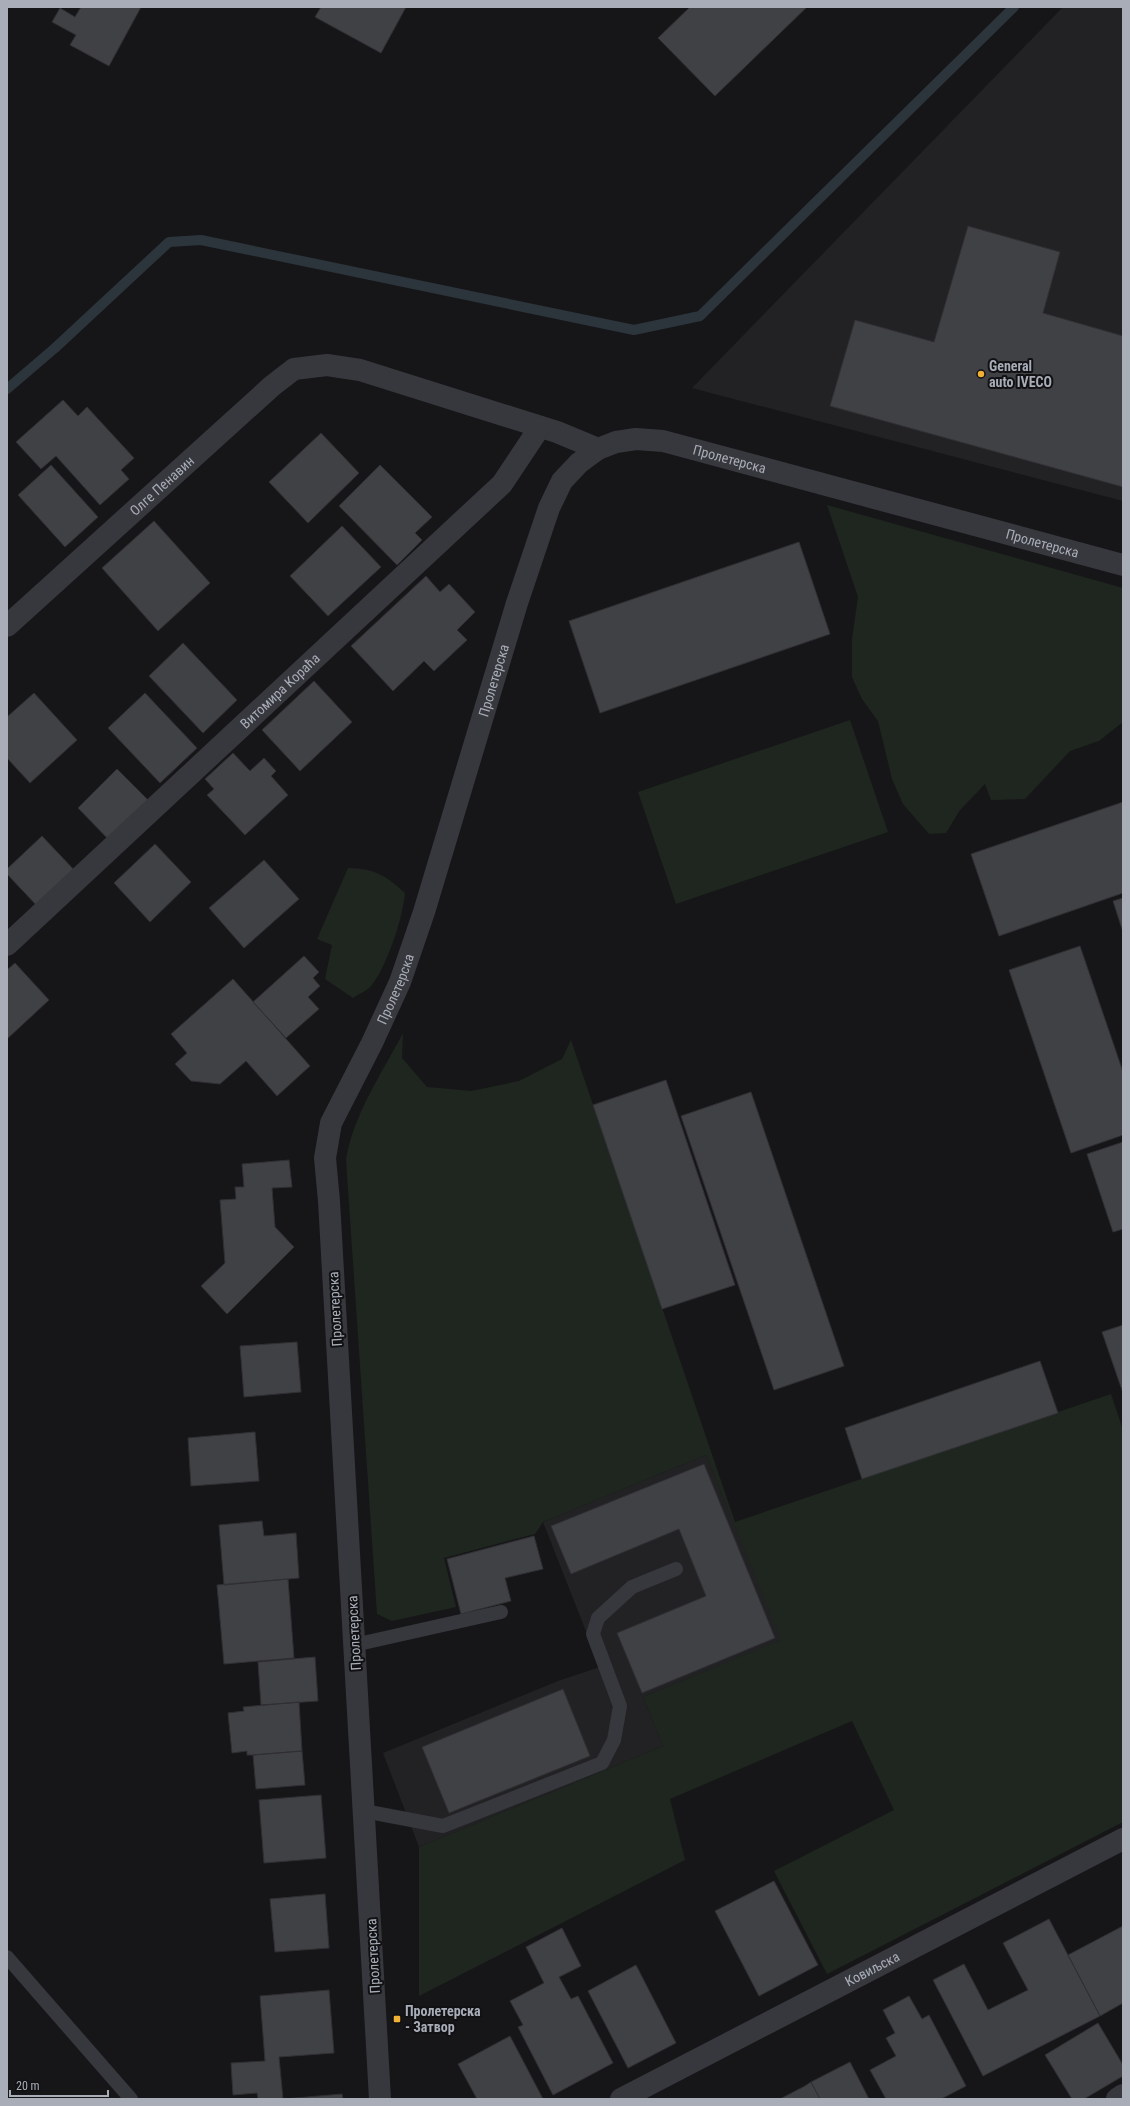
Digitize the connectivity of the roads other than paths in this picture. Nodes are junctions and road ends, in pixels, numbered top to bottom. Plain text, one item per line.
1 (540, 427) junction
2 (598, 449) junction
3 (1123, 565) edge
4 (7, 626) edge
5 (7, 945) edge
6 (676, 1569) dead end
7 (501, 1612) dead end
8 (354, 1645) junction
9 (364, 1811) junction
10 (1123, 1839) edge
11 (7, 1957) edge
12 (1123, 2095) edge
13 (132, 2099) edge
14 (380, 2099) edge
15 (621, 2099) edge
16 (1117, 2099) edge

1 - 2 street, Олге Пенавин
1 - 4 street, Олге Пенавин
1 - 5 street, Витомира Кораћа
2 - 3 street, Пролетерска
2 - 8 street, Пролетерска
6 - 9 lane
7 - 8 lane
8 - 9 street, Пролетерска
9 - 14 street, Пролетерска
10 - 15 street, Ковиљска
11 - 13 lane
12 - 16 street

